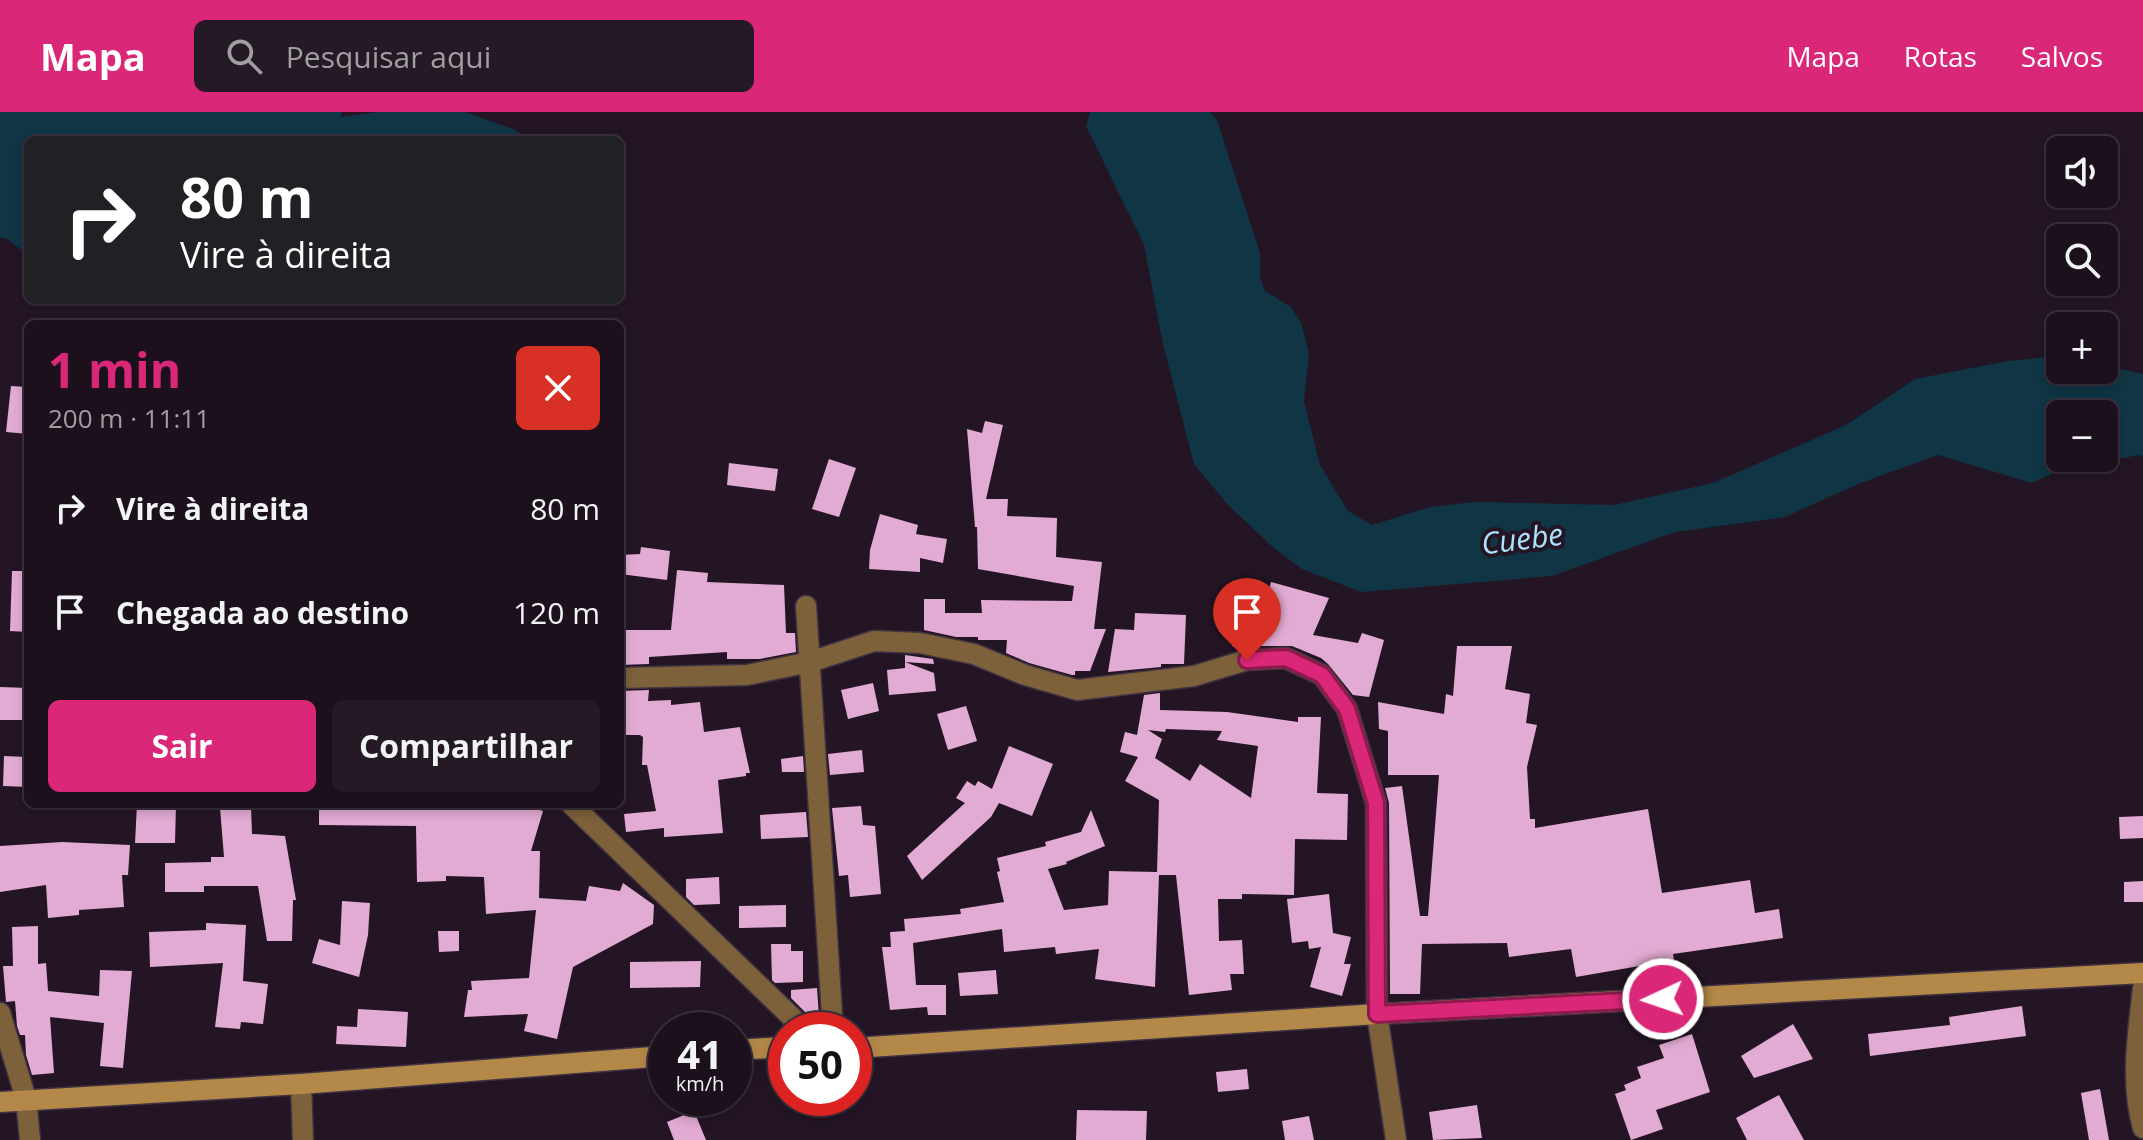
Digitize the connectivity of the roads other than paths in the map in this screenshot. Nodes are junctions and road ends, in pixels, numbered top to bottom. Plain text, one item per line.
1 (806, 606) dead end
2 (810, 662) junction
3 (624, 678) edge
4 (575, 808) edge
5 (2143, 973) edge
6 (2143, 988) edge
7 (786, 1012) edge
8 (832, 1012) edge
9 (0, 1013) edge
10 (1377, 1014) junction
11 (872, 1047) edge
12 (648, 1057) edge
13 (301, 1084) junction
14 (26, 1099) junction
15 (0, 1102) edge
16 (2143, 1128) edge
17 (30, 1140) edge
18 (303, 1140) edge
19 (1396, 1140) edge

1 - 2 street
2 - 3 street
2 - 8 street
2 - 10 street
4 - 7 street
5 - 10 main road
6 - 16 street
9 - 14 street
10 - 11 main road
10 - 19 street
12 - 13 main road
13 - 14 main road
13 - 18 street
14 - 15 main road
14 - 17 street

